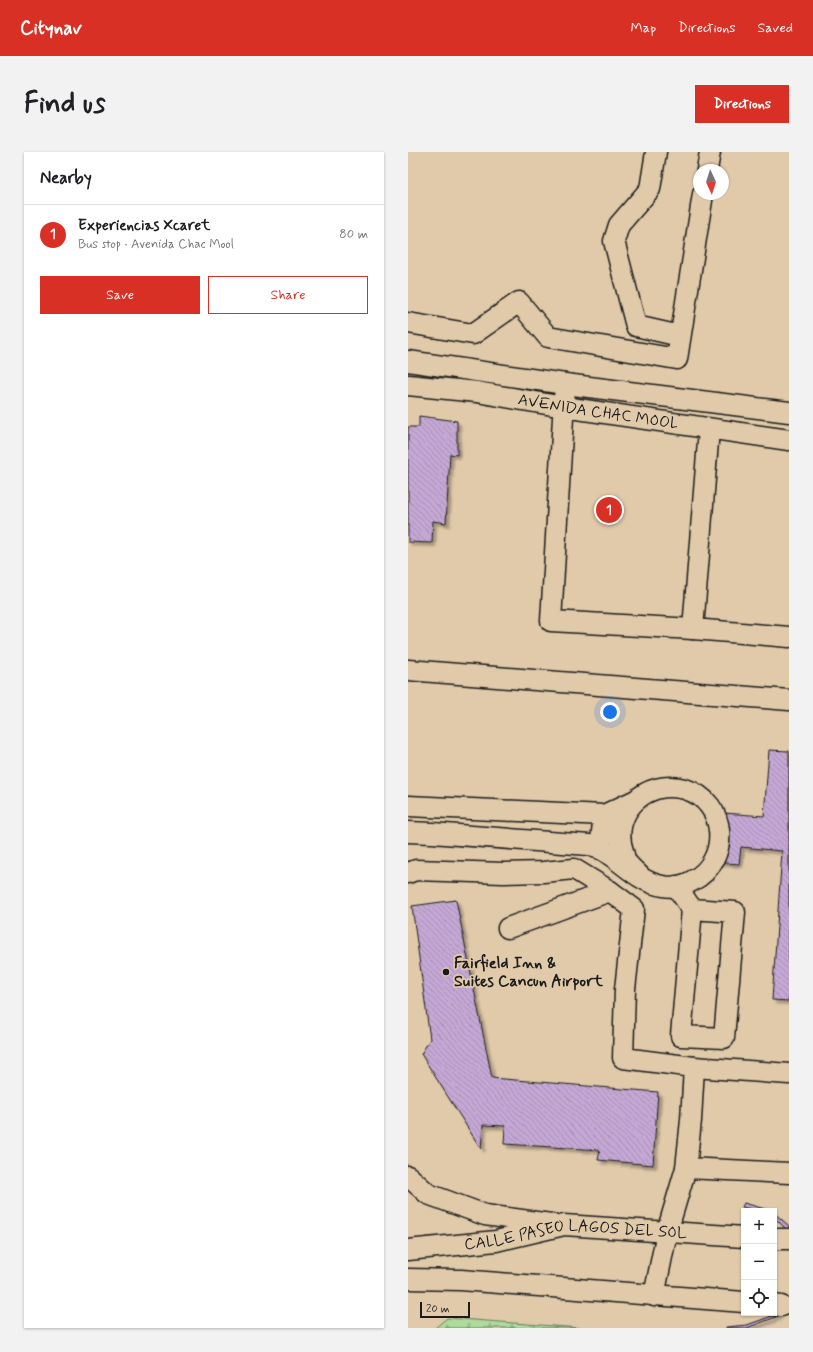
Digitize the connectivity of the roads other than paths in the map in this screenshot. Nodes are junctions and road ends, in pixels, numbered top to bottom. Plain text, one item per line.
1 (656, 152) edge
2 (710, 152) edge
3 (708, 164) edge
4 (702, 200) edge
5 (408, 323) edge
6 (680, 336) junction
7 (408, 361) edge
8 (479, 371) junction
9 (408, 384) edge
10 (565, 384) junction
11 (476, 392) junction
12 (564, 407) junction
13 (789, 412) edge
14 (709, 429) junction
15 (789, 440) edge
16 (693, 629) junction
17 (789, 637) edge
18 (408, 670) edge
19 (789, 700) edge
20 (634, 801) junction
21 (408, 806) edge
22 (604, 815) junction
23 (408, 832) edge
24 (600, 850) junction
25 (408, 873) edge
26 (642, 878) junction
27 (676, 886) junction
28 (610, 891) junction
29 (692, 909) junction
30 (508, 928) dead end
31 (694, 1067) junction
32 (789, 1074) edge
33 (686, 1168) junction
34 (789, 1173) edge
35 (408, 1176) edge
36 (564, 1226) junction
37 (667, 1232) junction
38 (741, 1237) edge
39 (777, 1239) edge
40 (789, 1239) edge
41 (408, 1250) edge
42 (408, 1279) edge
43 (461, 1280) junction
44 (408, 1294) edge
45 (654, 1296) junction
46 (741, 1302) edge

1 - 6 street
2 - 3 street
4 - 6 street
5 - 6 street
7 - 8 street, AVENIDA CHAC MOOL
8 - 10 street, AVENIDA CHAC MOOL
8 - 11 street
9 - 11 street, AVENIDA CHAC MOOL
10 - 12 street
10 - 13 street, AVENIDA CHAC MOOL
11 - 12 street, AVENIDA CHAC MOOL
12 - 14 street, AVENIDA CHAC MOOL
12 - 16 street
14 - 15 street, AVENIDA CHAC MOOL
14 - 16 street
16 - 17 street
18 - 19 street
20 - 22 street
20 - 26 street
20 - 27 street
21 - 22 street
22 - 24 street
23 - 24 street
24 - 26 street
25 - 28 street
26 - 27 street
27 - 29 street
28 - 30 street
28 - 31 street
29 - 29 street
31 - 32 street
31 - 33 street
33 - 34 street
33 - 37 street
35 - 36 street
36 - 37 street, CALLE PASEO LAGOS DEL SOL
36 - 41 street, CALLE PASEO LAGOS DEL SOL
37 - 38 street, CALLE PASEO LAGOS DEL SOL
37 - 45 street
39 - 40 street
42 - 43 street
43 - 44 street
43 - 45 street
45 - 46 street

